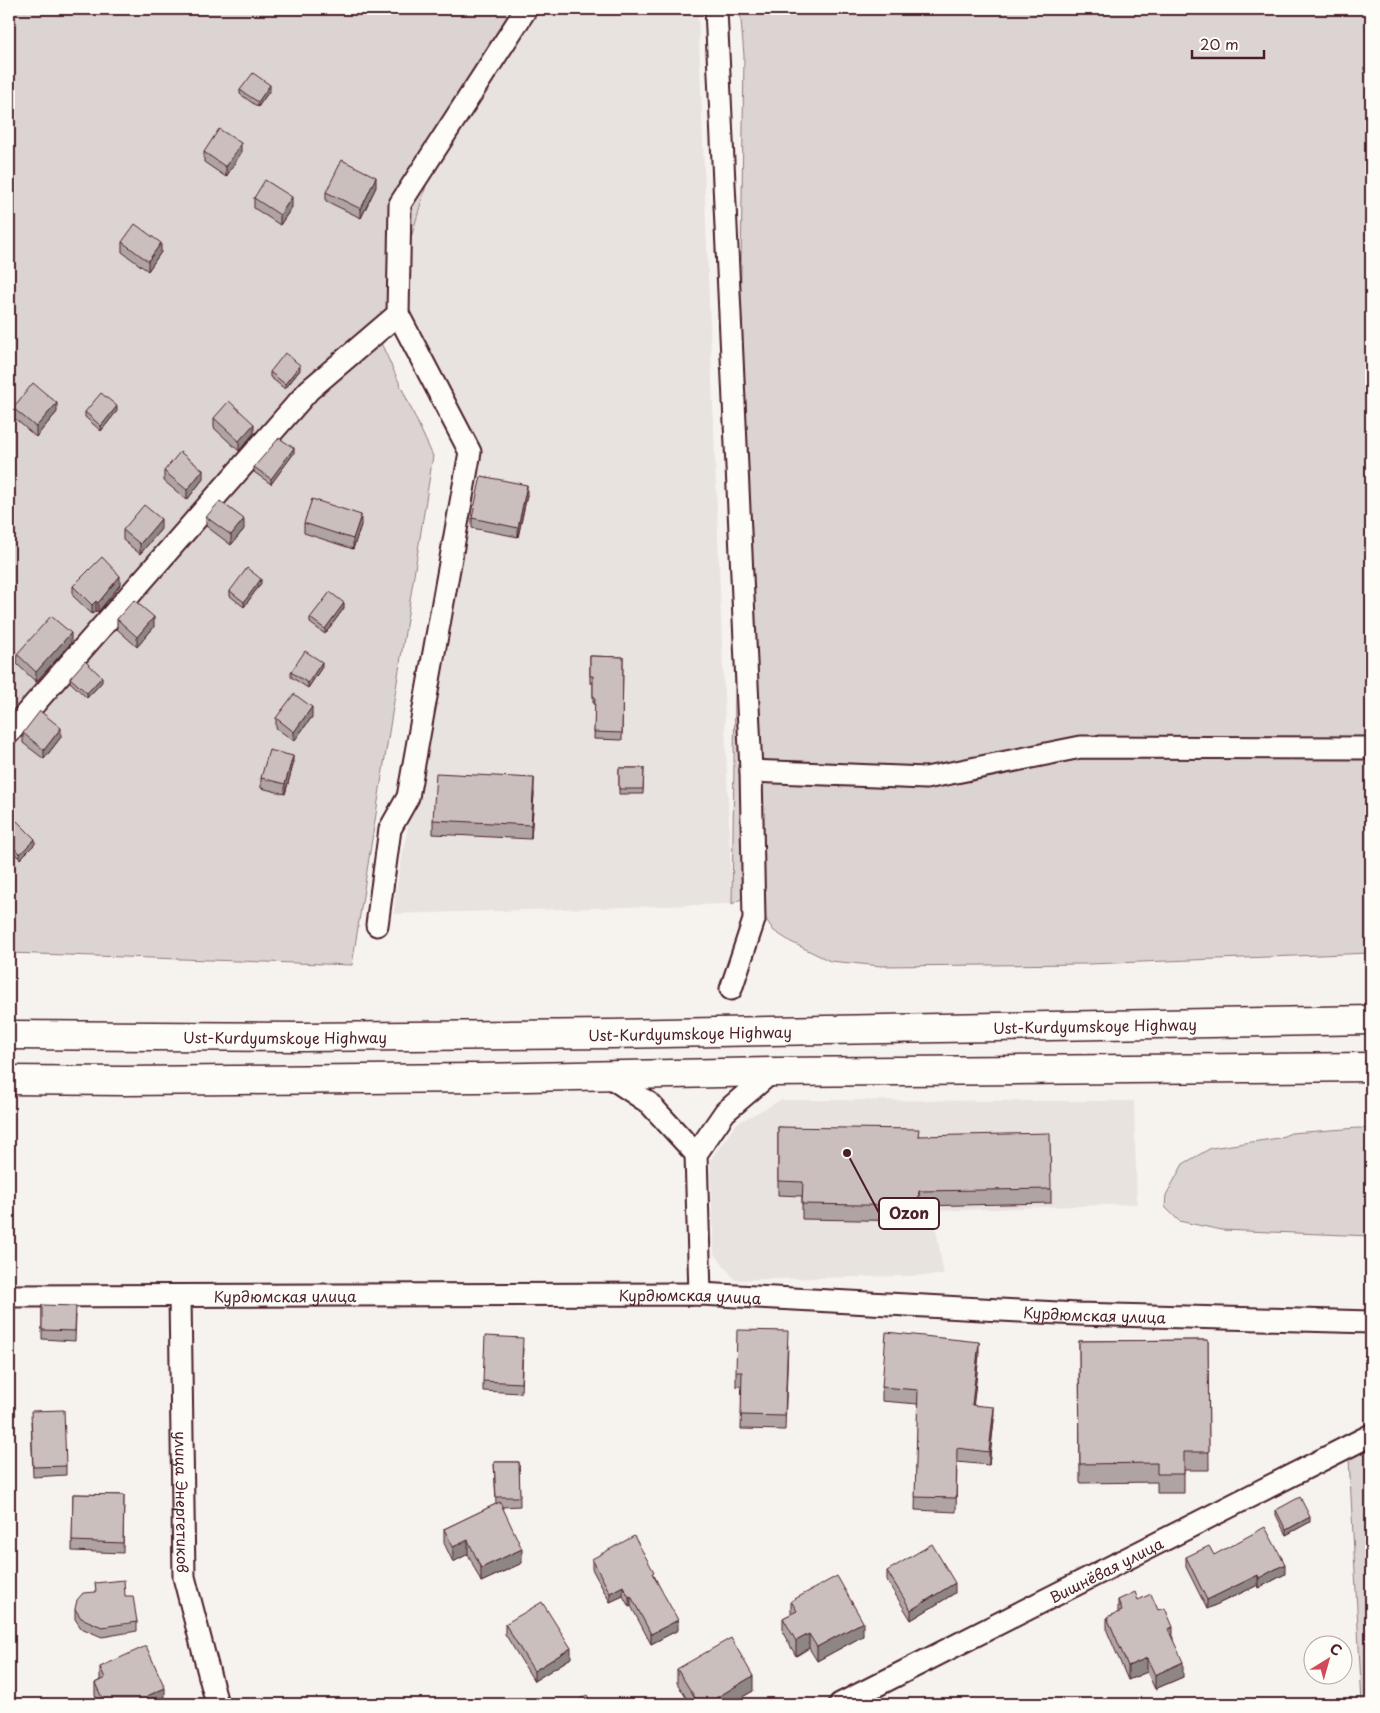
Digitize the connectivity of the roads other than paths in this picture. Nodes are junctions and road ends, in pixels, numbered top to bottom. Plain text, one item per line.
1 (526, 9) edge
2 (716, 9) edge
3 (398, 314) junction
4 (9, 733) edge
5 (1371, 748) edge
6 (751, 771) junction
7 (377, 925) dead end
8 (731, 989) dead end
9 (1371, 1020) edge
10 (9, 1035) edge
11 (1371, 1067) edge
12 (772, 1072) junction
13 (607, 1075) junction
14 (9, 1080) edge
15 (696, 1154) junction
16 (700, 1294) junction
17 (9, 1296) edge
18 (180, 1296) junction
19 (1371, 1322) edge
20 (1371, 1435) edge
21 (216, 1704) edge
22 (840, 1704) edge

1 - 3 street
2 - 6 street
3 - 4 street
3 - 7 street
5 - 6 street
6 - 8 street
9 - 10 main road, Ust-Kurdyumskoye Highway
11 - 12 main road
12 - 13 main road
12 - 15 street
13 - 14 main road
13 - 15 street
15 - 16 street
16 - 18 street, Курдюмская улица
16 - 19 street, Курдюмская улица
17 - 18 street, Курдюмская улица
18 - 21 street, улица Энергетиков
20 - 22 street, Вишнёвая улица

